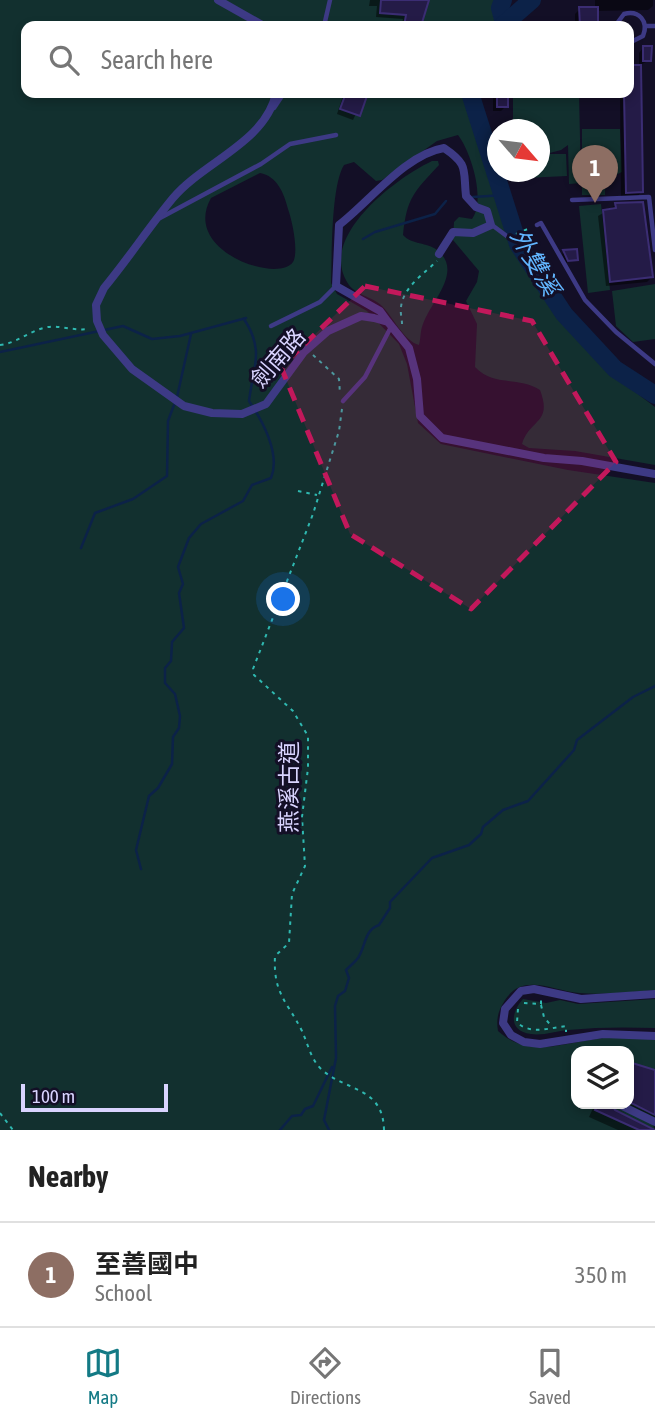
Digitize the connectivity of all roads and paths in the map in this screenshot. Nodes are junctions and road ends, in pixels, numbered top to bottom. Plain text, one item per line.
1 (218, 0) edge
2 (330, 0) edge
3 (255, 21) edge
4 (325, 21) edge
5 (618, 21) edge
6 (645, 26) junction
7 (655, 26) edge
8 (634, 40) edge
9 (275, 98) edge
10 (281, 98) edge
11 (273, 109) junction
12 (336, 135) dead end
13 (572, 200) dead end
14 (159, 218) junction
15 (491, 225) junction
16 (537, 225) joint
17 (508, 237) joint
18 (655, 250) edge
19 (439, 254) joint
20 (336, 286) junction
21 (390, 325) junction
22 (271, 326) dead end
23 (101, 330) junction
24 (0, 345) edge
25 (312, 354) dead end
26 (655, 364) edge
27 (343, 401) junction
28 (655, 474) edge
29 (299, 491) dead end
30 (318, 495) junction
31 (542, 991) junction
32 (655, 994) edge
33 (541, 1004) junction
34 (552, 1027) junction
35 (655, 1036) edge
36 (567, 1040) junction
37 (628, 1109) edge
38 (0, 1113) edge
39 (655, 1122) edge
40 (13, 1130) edge
41 (384, 1130) edge

1 - 3 street
2 - 4 lane
5 - 6 lane
6 - 7 lane
6 - 8 lane
9 - 11 street
10 - 11 lane
11 - 14 street
12 - 14 lane
13 - 18 lane
14 - 23 street
15 - 17 lane
15 - 19 street
15 - 20 street
16 - 17 path
16 - 26 lane
19 - 21 path
20 - 21 street
20 - 22 lane
21 - 23 street, 劍南路
21 - 27 lane
21 - 28 street
23 - 24 path
25 - 27 path
27 - 30 path, 燕溪古道
29 - 30 path
30 - 41 path, 燕溪古道
31 - 32 street
31 - 33 path
31 - 36 street
33 - 34 path
33 - 34 path
34 - 36 path
35 - 36 street
37 - 39 street
38 - 40 path

